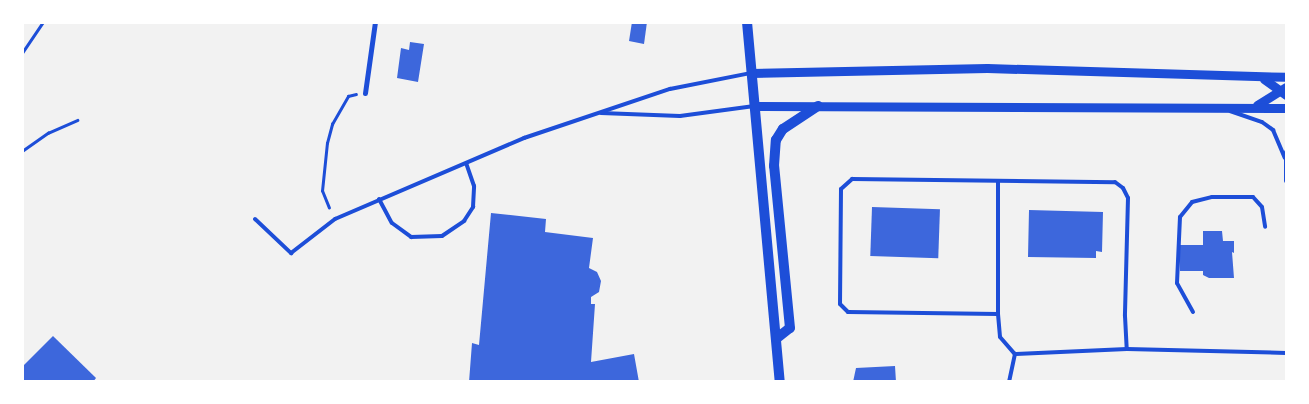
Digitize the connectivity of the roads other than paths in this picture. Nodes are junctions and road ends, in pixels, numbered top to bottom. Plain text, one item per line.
1 (375, 22) edge
2 (747, 22) edge
3 (751, 73) junction
4 (1259, 77) junction
5 (1286, 77) edge
6 (1285, 91) edge
7 (365, 92) road end
8 (1214, 105) junction
9 (755, 106) junction
10 (818, 106) junction
11 (1252, 106) junction
12 (1286, 108) edge
13 (599, 113) junction
14 (1286, 152) edge
15 (1285, 158) edge
16 (466, 162) junction
17 (1286, 181) edge
18 (998, 182) junction
19 (379, 199) junction
20 (255, 219) dead end
21 (1265, 227) dead end
22 (1193, 312) dead end
23 (998, 314) junction
24 (777, 338) junction
25 (1127, 350) junction
26 (1286, 353) edge
27 (1015, 354) junction
28 (780, 382) edge
29 (1009, 382) edge

1 - 7 street
2 - 3 main road
3 - 4 street
3 - 9 main road
3 - 13 lane
4 - 5 street
4 - 6 street
6 - 11 street
8 - 10 street
8 - 11 street
8 - 15 lane
9 - 10 street
9 - 13 lane
9 - 24 main road
10 - 24 main road
11 - 12 street
13 - 16 lane
14 - 15 lane
15 - 17 lane
16 - 19 lane
16 - 19 lane
18 - 23 lane
18 - 23 lane
18 - 25 lane
19 - 20 lane
21 - 22 lane
23 - 27 lane
24 - 28 main road
25 - 26 lane
25 - 27 lane
27 - 29 lane

